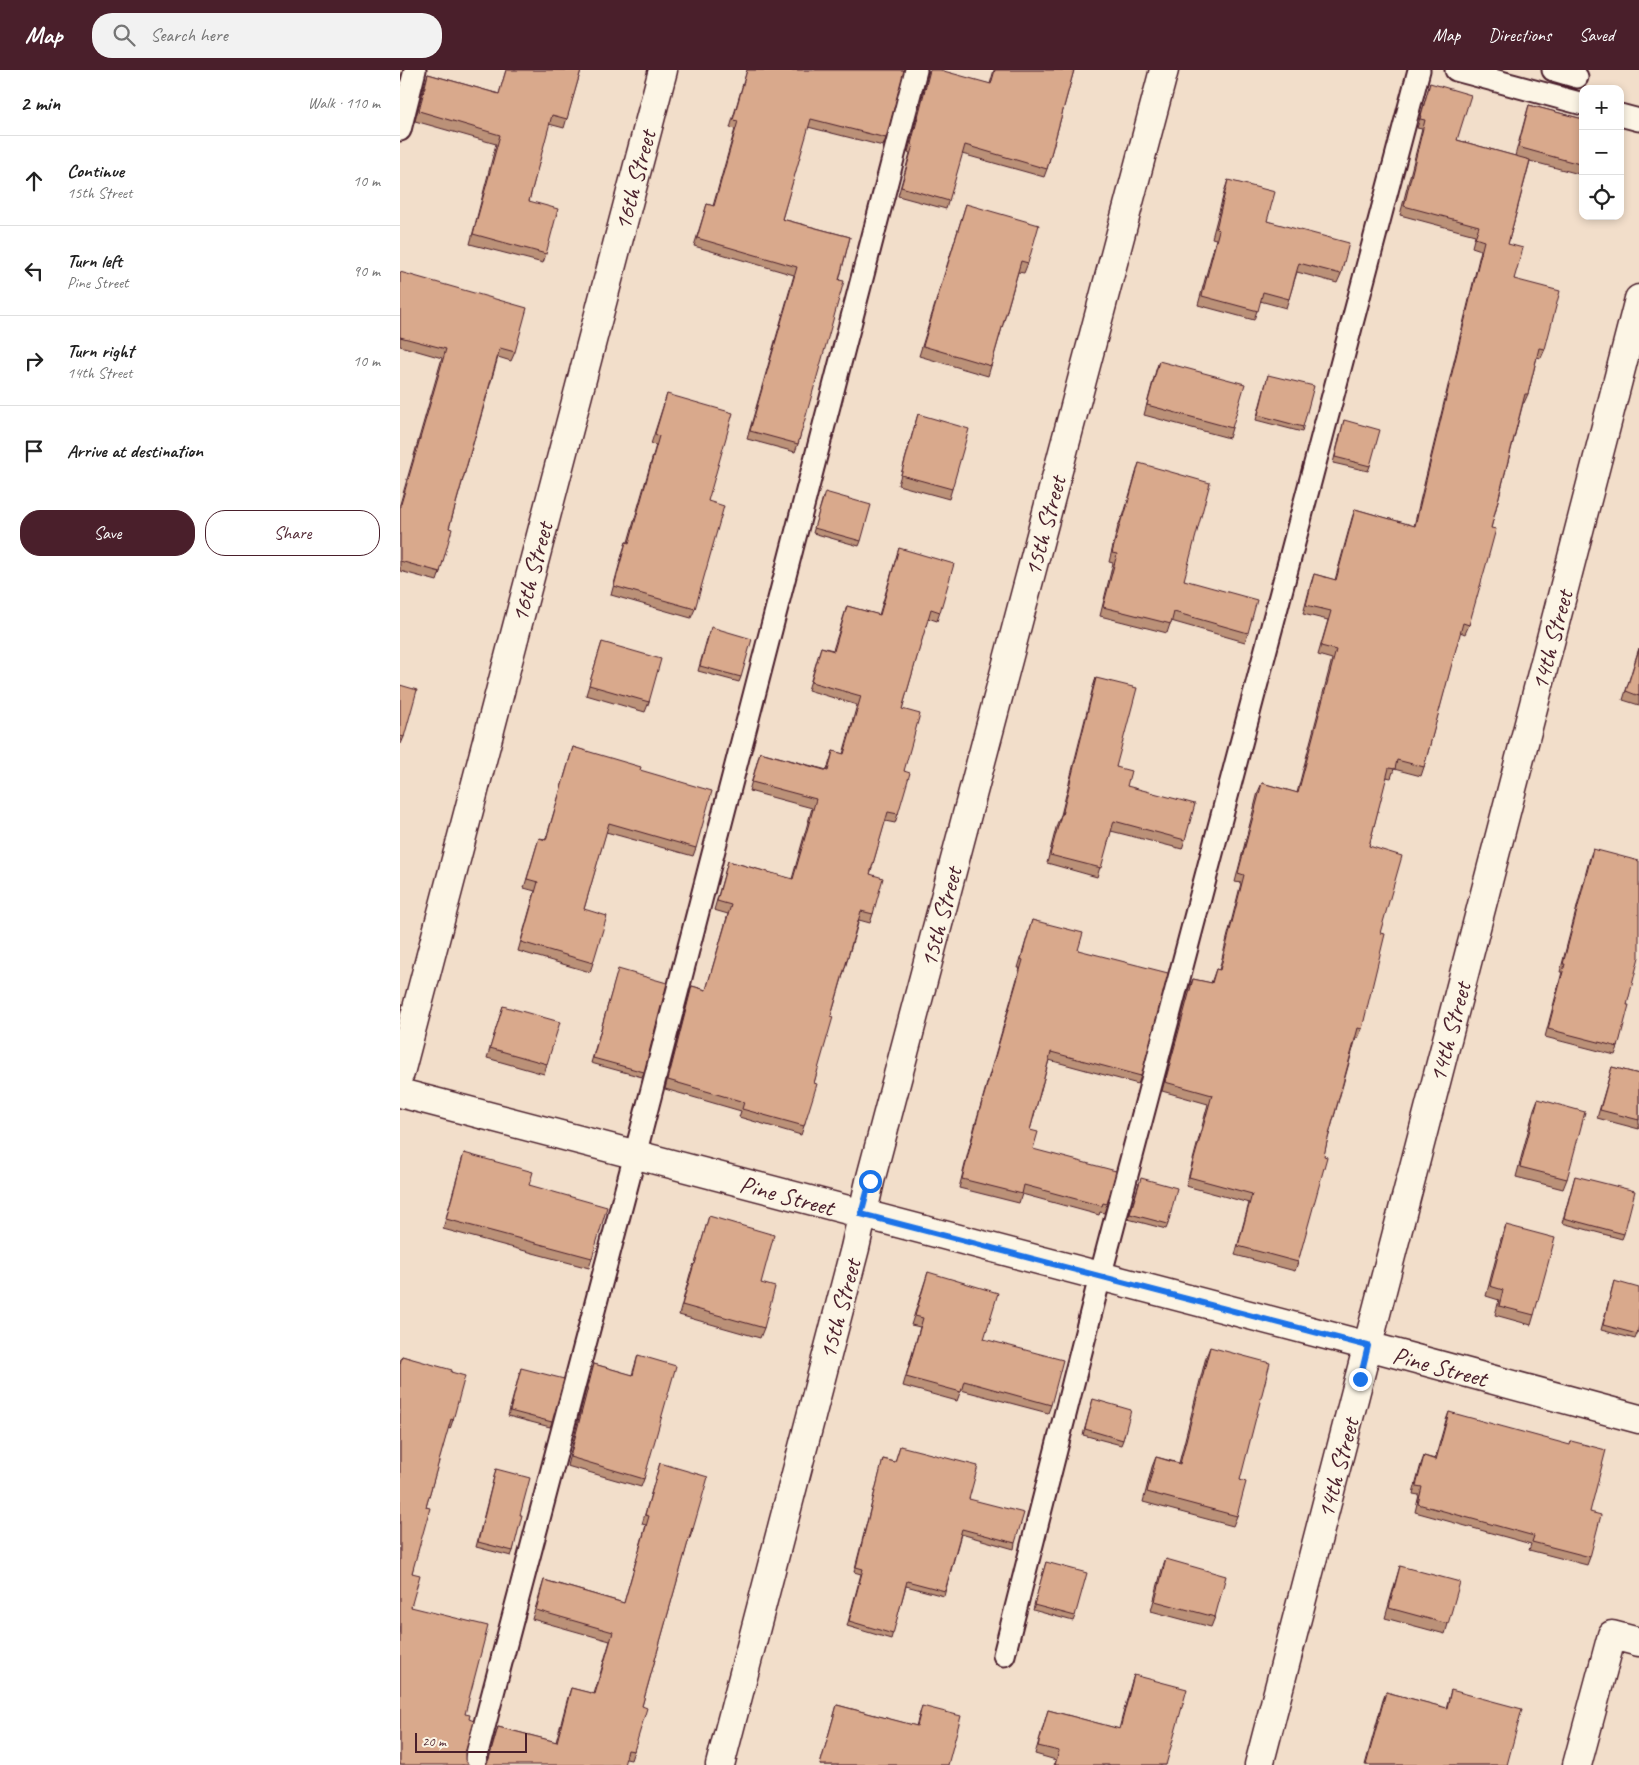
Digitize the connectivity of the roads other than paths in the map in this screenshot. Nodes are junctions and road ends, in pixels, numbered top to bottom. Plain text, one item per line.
1 (416, 70) edge
2 (662, 70) edge
3 (916, 70) edge
4 (1164, 70) edge
5 (1419, 70) edge
6 (1456, 70) edge
7 (1553, 70) edge
8 (1577, 77) dead end
9 (1579, 103) edge
10 (1624, 116) edge
11 (1639, 120) edge
12 (400, 130) edge
13 (1639, 299) edge
14 (400, 1073) edge
15 (400, 1093) edge
16 (635, 1155) junction
17 (861, 1214) junction
18 (1100, 1277) junction
19 (1368, 1346) junction
20 (1639, 1419) edge
21 (1639, 1642) edge
22 (1004, 1655) dead end
23 (474, 1765) edge
24 (720, 1765) edge
25 (1258, 1765) edge
26 (1578, 1765) edge

1 - 12 lane
2 - 14 street, 16th Street
3 - 16 lane
4 - 17 street, 15th Street
5 - 18 lane
6 - 9 lane
7 - 8 lane
10 - 11 lane
13 - 19 street, 14th Street
15 - 16 street, Pine Street
16 - 17 street, Pine Street
16 - 23 lane
17 - 18 street, Pine Street
17 - 24 street, 15th Street
18 - 19 street, Pine Street
18 - 22 lane
19 - 20 street, Pine Street
19 - 25 street, 14th Street
21 - 26 street

